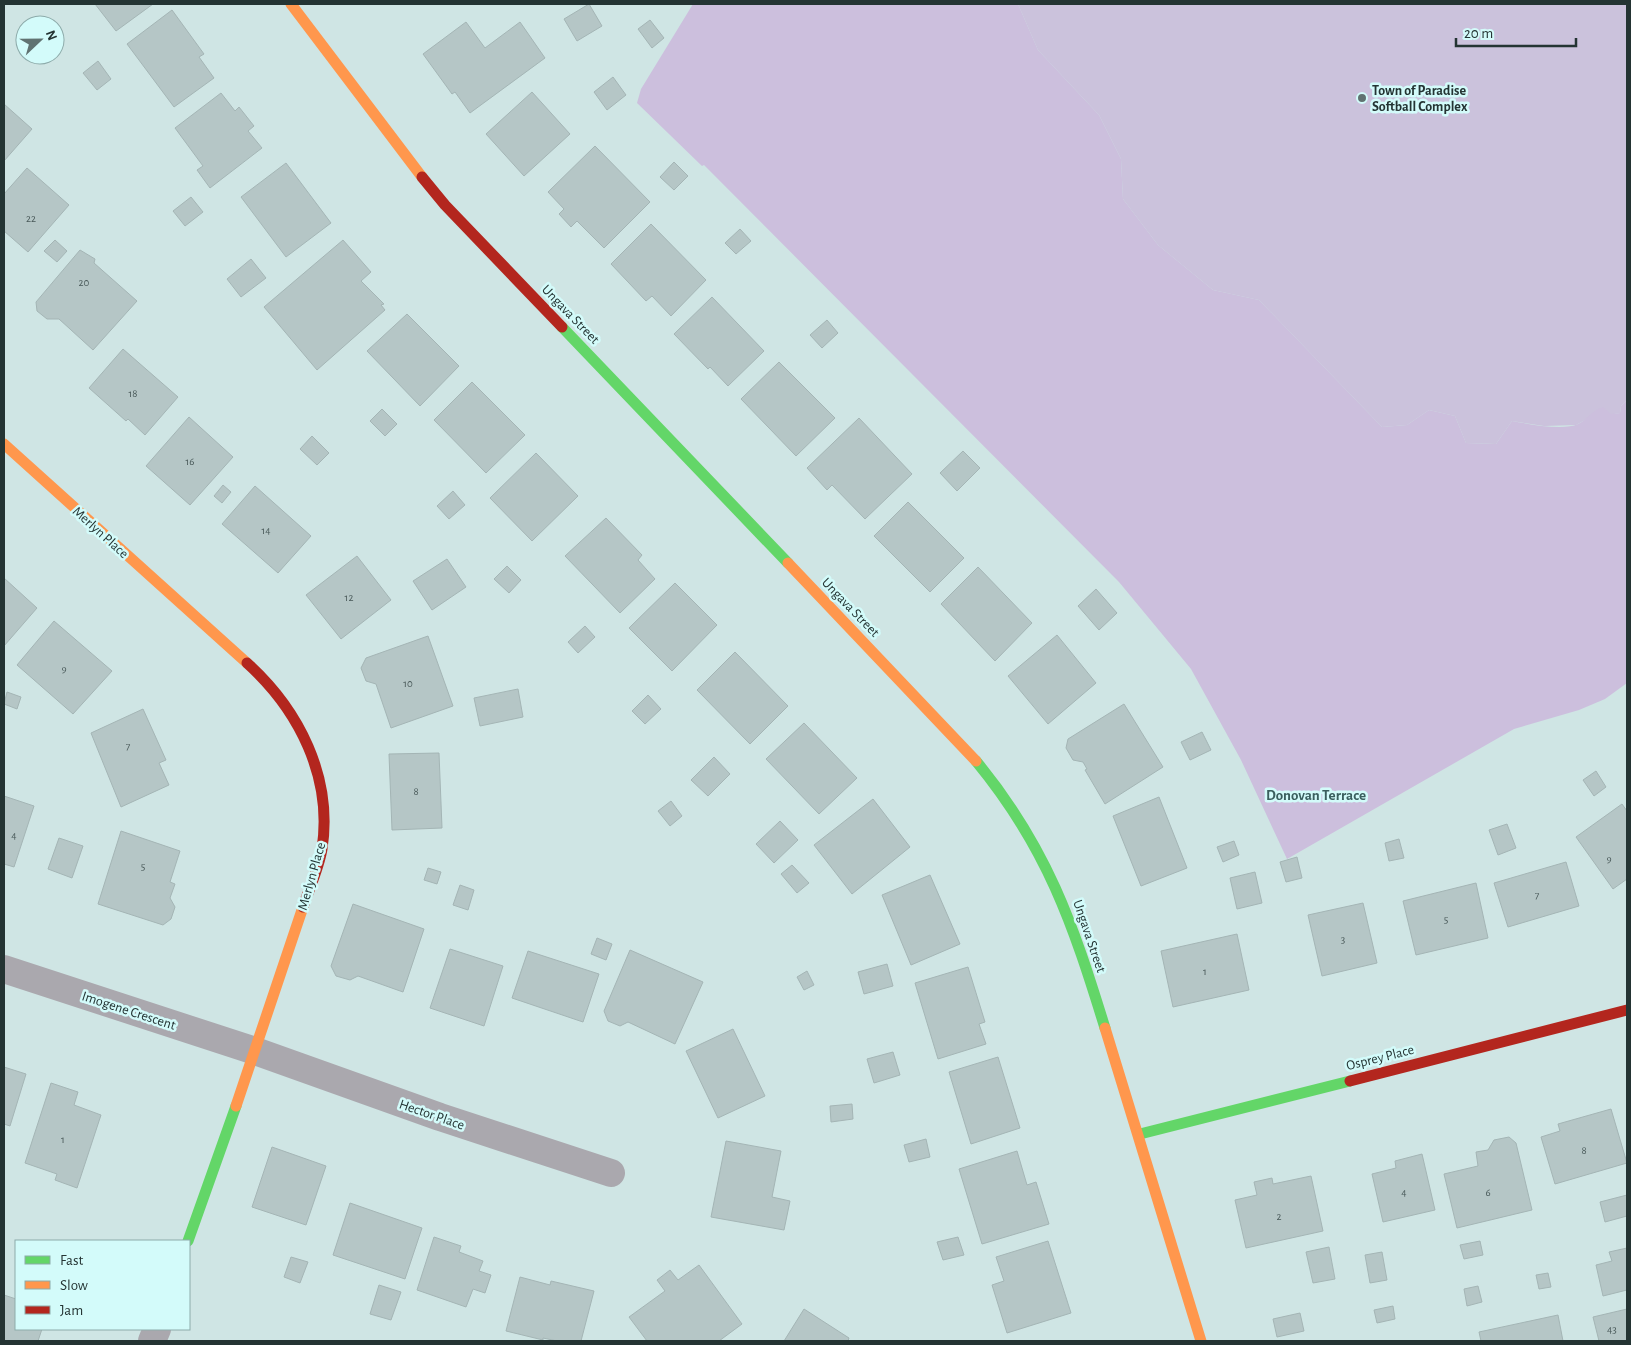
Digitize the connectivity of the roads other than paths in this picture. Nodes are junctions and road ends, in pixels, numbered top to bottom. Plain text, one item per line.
1 (291, 4) edge
2 (4, 444) edge
3 (4, 970) edge
4 (1627, 1010) edge
5 (255, 1051) junction
6 (1140, 1134) junction
7 (611, 1173) dead end
8 (188, 1240) edge
9 (1202, 1341) edge

1 - 6 street, Ungava Street
2 - 5 street, Merlyn Place
3 - 5 street, Imogene Crescent
4 - 6 street, Osprey Place
5 - 7 street, Hector Place
5 - 8 street, Merlyn Place
6 - 9 street, Ungava Street

